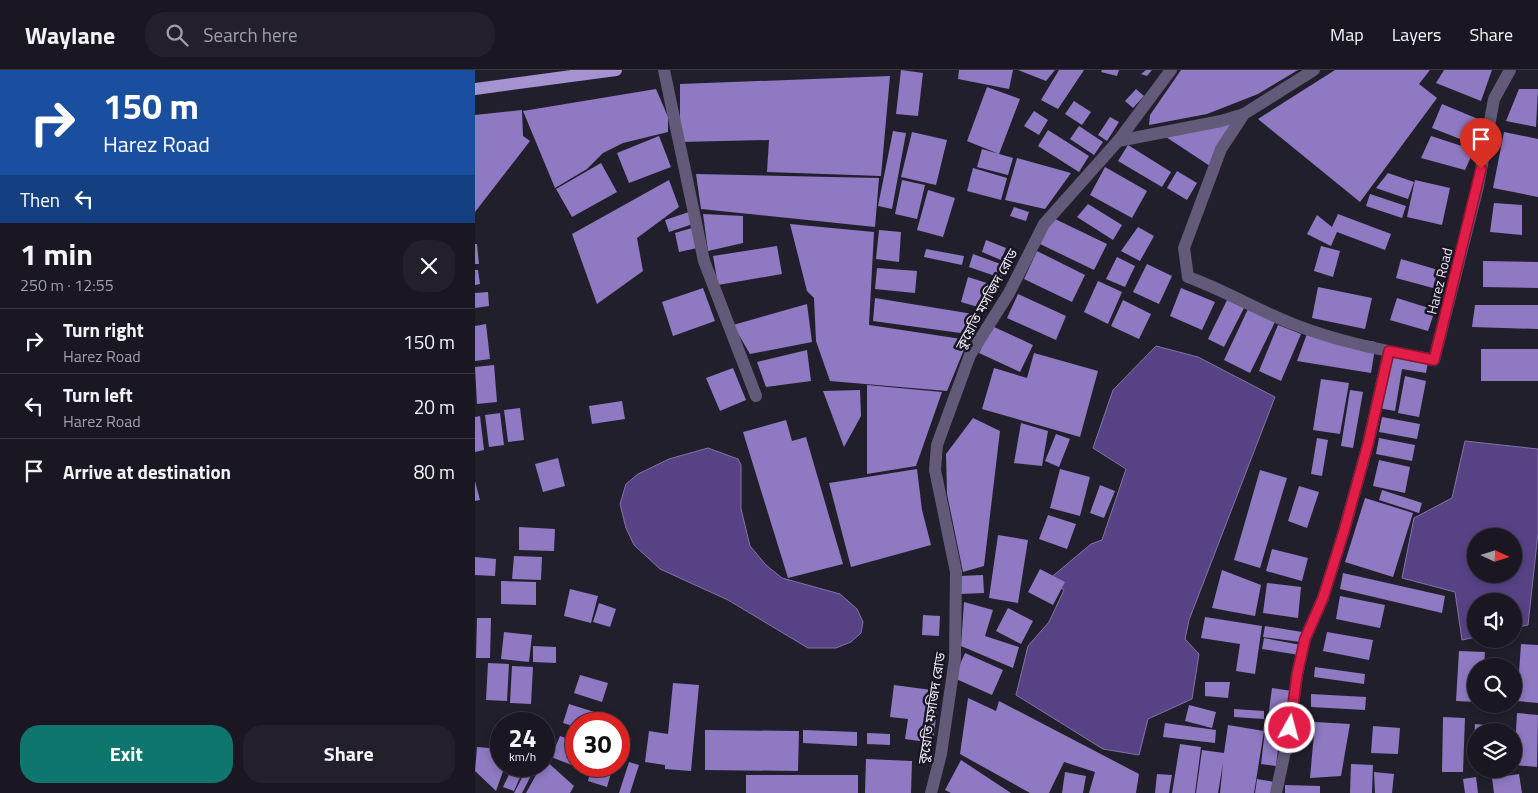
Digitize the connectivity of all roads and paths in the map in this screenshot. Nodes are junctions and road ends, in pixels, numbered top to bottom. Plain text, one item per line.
1 (616, 70) edge
2 (664, 70) edge
3 (1171, 70) edge
4 (1314, 70) edge
5 (1510, 70) edge
6 (475, 89) edge
7 (1244, 114) junction
8 (1118, 141) junction
9 (1389, 351) junction
10 (756, 396) dead end
11 (931, 793) edge
12 (1276, 793) edge

1 - 6 main road
2 - 10 street
3 - 8 street, কুয়েতি মসজিদ রোড
4 - 7 street
5 - 9 street, Harez Road
7 - 8 street
7 - 9 street, Harez Road
8 - 11 street, কুয়েতি মসজিদ রোড
9 - 12 street

